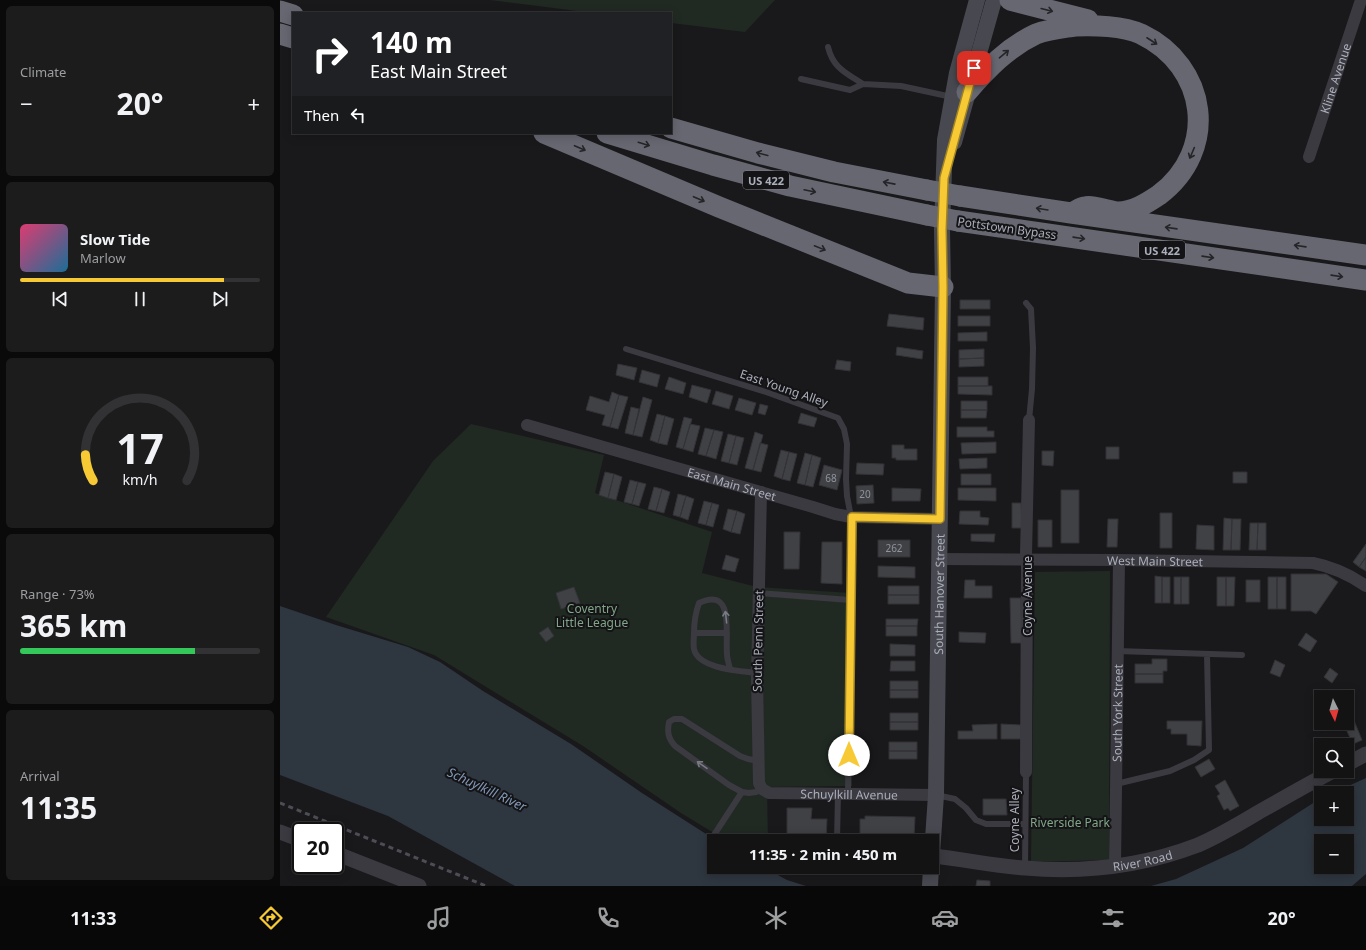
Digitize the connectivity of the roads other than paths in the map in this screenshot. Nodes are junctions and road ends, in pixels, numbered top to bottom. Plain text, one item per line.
1 (977, 0) edge
2 (994, 0) edge
3 (1010, 0) edge
4 (1361, 0) edge
5 (280, 11) edge
6 (292, 15) edge
7 (1132, 31) junction
8 (280, 34) edge
9 (292, 38) edge
10 (828, 47) dead end
11 (801, 79) dead end
12 (863, 84) junction
13 (960, 95) junction
14 (672, 128) edge
15 (546, 134) edge
16 (610, 134) edge
17 (1309, 157) dead end
18 (1071, 214) junction
19 (1366, 256) edge
20 (1366, 280) edge
21 (943, 287) junction
22 (1026, 303) dead end
23 (626, 349) dead end
24 (1029, 420) joint
25 (528, 425) dead end
26 (761, 492) junction
27 (852, 517) junction
28 (940, 519) junction
29 (939, 559) junction
30 (1027, 559) junction
31 (1118, 560) junction
32 (1366, 586) edge
33 (759, 593) junction
34 (850, 600) junction
35 (694, 633) junction
36 (727, 633) junction
37 (1118, 651) junction
38 (1207, 654) junction
39 (1242, 655) dead end
40 (730, 669) junction
41 (757, 673) junction
42 (1366, 754) edge
43 (1354, 760) edge
44 (759, 761) junction
45 (1026, 772) joint
46 (1319, 778) edge
47 (1116, 784) junction
48 (762, 789) junction
49 (742, 792) junction
50 (843, 793) junction
51 (936, 795) junction
52 (1025, 824) junction
53 (280, 832) edge
54 (715, 834) edge
55 (839, 834) edge
56 (933, 834) edge
57 (292, 837) edge
58 (939, 856) edge
59 (344, 857) edge
60 (1115, 866) junction
61 (1025, 868) junction
62 (418, 886) edge

1 - 13 main road
2 - 13 main road
3 -> 7 highway
4 - 17 street, Kline Avenue
5 - 6 highway
13 -> 7 highway
7 -> 18 highway
8 - 9 highway
10 - 12 lane
11 - 12 lane
12 - 13 lane
13 - 21 main road, South Hanover Street
18 -> 14 highway, Pottstown Bypass / US 422, bridge
15 -> 21 highway
16 -> 20 highway, Pottstown Bypass / US 422, bridge
19 -> 18 highway, Pottstown Bypass / US 422
21 - 28 main road, South Hanover Street
22 - 24 lane
23 - 27 lane, East Young Alley
24 - 30 street, Coyne Avenue
25 - 26 street, East Main Street
26 - 27 street, East Main Street
26 - 33 street, South Penn Street
27 - 28 street, East Main Street
27 - 34 lane
28 - 29 main road, South Hanover Street
29 - 30 street, West Main Street
29 - 51 main road, South Hanover Street
30 - 31 street, West Main Street
30 - 45 street, Coyne Avenue
31 - 32 street, West Main Street
31 - 37 street, South York Street
33 - 34 lane
33 - 41 street, South Penn Street
34 - 50 lane
35 - 36 lane
36 -> 35 lane
35 - 40 lane
36 - 40 lane
37 - 38 lane
37 - 47 street, South York Street
38 - 39 lane
38 - 47 lane
40 - 41 lane
41 - 44 street, South Penn Street
42 - 43 street
44 - 48 street, South Penn Street
49 -> 44 lane
45 - 52 lane, Coyne Alley
46 - 60 street, River Road
47 - 60 street, South York Street
48 - 49 lane
48 - 50 street, Schuylkill Avenue
49 - 54 lane
50 - 51 street, Schuylkill Avenue
50 - 55 lane
51 - 52 lane
51 - 56 main road, South Hanover Street
52 - 61 lane, Coyne Alley
53 - 57 street
58 - 61 street, River Road
59 - 62 street
60 - 61 street, River Road

